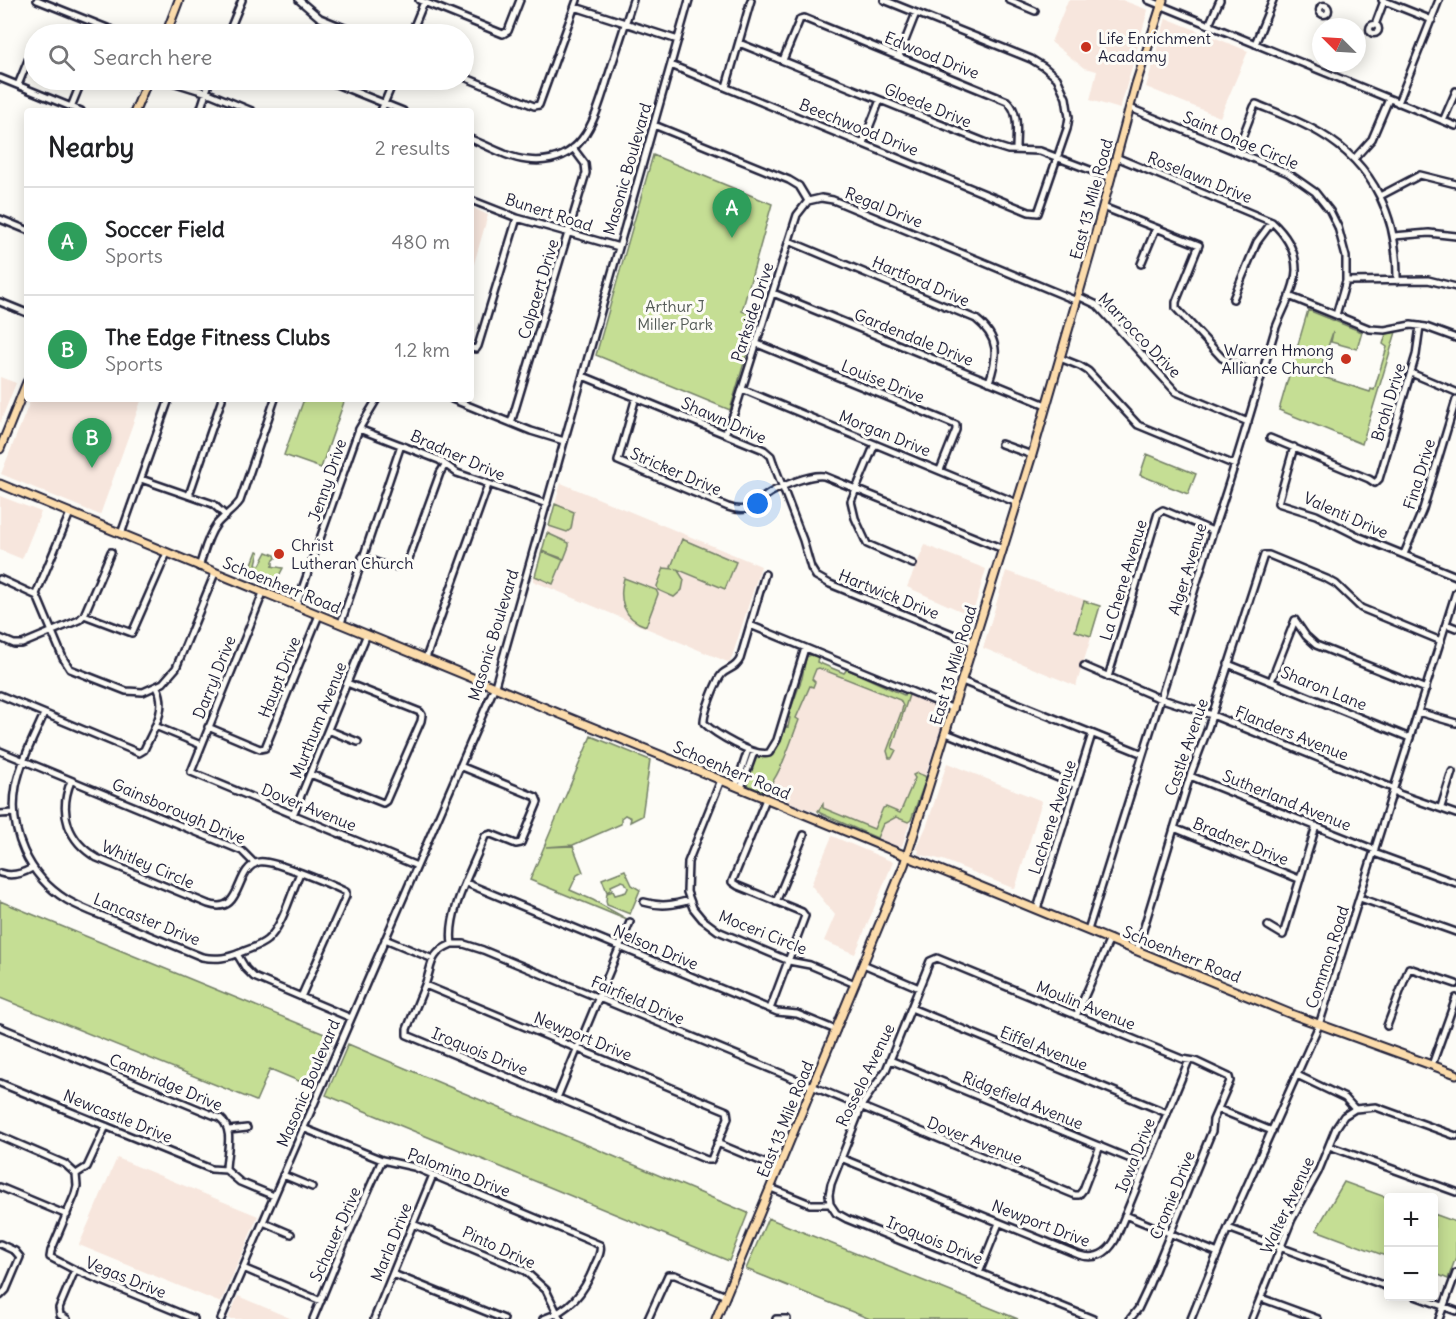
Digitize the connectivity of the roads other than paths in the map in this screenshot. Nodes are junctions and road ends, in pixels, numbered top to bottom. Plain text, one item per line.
1 (37, 0) edge
2 (179, 0) edge
3 (242, 0) edge
4 (299, 0) edge
5 (520, 0) edge
6 (577, 0) edge
7 (633, 0) edge
8 (689, 0) edge
9 (751, 0) edge
10 (884, 0) edge
11 (1009, 0) edge
12 (1148, 0) edge
13 (1220, 0) edge
14 (1273, 0) edge
15 (1439, 0) edge
16 (421, 1) edge
17 (1383, 1) edge
18 (1162, 3) edge
19 (575, 7) junction
20 (1035, 11) dead end
21 (916, 13) junction
22 (1432, 20) junction
23 (97, 24) edge
24 (170, 24) edge
25 (232, 24) edge
26 (335, 24) edge
27 (414, 24) edge
28 (625, 24) junction
29 (1209, 25) junction
30 (1375, 25) dead end
31 (678, 40) junction
32 (739, 43) junction
33 (1255, 44) junction
34 (899, 56) junction
35 (783, 60) junction
36 (671, 65) junction
37 (24, 70) edge
38 (0, 78) edge
39 (474, 81) edge
40 (18, 85) junction
41 (24, 87) edge
42 (726, 87) junction
43 (30, 90) edge
44 (78, 90) edge
45 (144, 90) edge
46 (194, 90) edge
47 (207, 90) edge
48 (351, 90) edge
49 (390, 90) edge
50 (1456, 91) edge
51 (206, 93) junction
52 (1389, 99) junction
53 (880, 100) junction
54 (1398, 102) junction
55 (384, 103) junction
56 (71, 107) joint
57 (136, 108) edge
58 (201, 108) edge
59 (244, 108) edge
60 (382, 108) edge
61 (396, 108) edge
62 (1130, 108) junction
63 (1443, 121) junction
64 (654, 125) junction
65 (1456, 126) edge
66 (474, 140) edge
67 (862, 143) junction
68 (573, 148) junction
69 (1016, 149) junction
70 (1236, 151) junction
71 (1057, 157) junction
72 (1116, 157) junction
73 (1354, 159) junction
74 (1111, 178) junction
75 (1456, 184) edge
76 (1380, 196) junction
77 (474, 201) edge
78 (808, 201) junction
79 (1103, 207) junction
80 (517, 218) junction
81 (0, 219) edge
82 (1272, 222) junction
83 (1156, 228) junction
84 (24, 229) edge
85 (569, 234) junction
86 (1394, 236) junction
87 (1456, 236) edge
88 (789, 241) junction
89 (619, 247) junction
90 (1141, 264) dead end
91 (1346, 281) junction
92 (1397, 281) junction
93 (1456, 287) edge
94 (773, 293) junction
95 (1289, 296) junction
96 (1078, 298) junction
97 (1233, 299) dead end
98 (0, 302) edge
99 (24, 312) edge
100 (1336, 315) junction
101 (1420, 326) junction
102 (1456, 338) edge
103 (755, 342) junction
104 (474, 345) edge
105 (1060, 358) junction
106 (1411, 373) junction
107 (583, 376) junction
108 (1261, 376) junction
109 (989, 382) junction
110 (24, 389) edge
111 (741, 389) junction
112 (1456, 392) edge
113 (636, 397) junction
114 (1456, 400) edge
115 (168, 402) edge
116 (221, 402) edge
117 (274, 402) edge
118 (375, 402) edge
119 (459, 402) edge
120 (1046, 405) junction
121 (1248, 422) junction
122 (511, 423) junction
123 (359, 429) junction
124 (725, 434) junction
125 (1270, 438) dead end
126 (564, 441) junction
127 (875, 444) junction
128 (1001, 444) dead end
129 (401, 445) junction
130 (1294, 447) junction
131 (0, 449) edge
132 (1032, 455) junction
133 (445, 465) junction
134 (1235, 465) junction
135 (940, 471) junction
136 (141, 479) junction
137 (0, 484) edge
138 (488, 485) junction
139 (783, 487) junction
140 (856, 488) junction
141 (189, 495) junction
142 (1017, 503) junction
143 (547, 504) junction
144 (70, 513) junction
145 (226, 516) junction
146 (1213, 531) junction
147 (121, 534) junction
148 (1003, 549) junction
149 (111, 552) dead end
150 (167, 553) junction
151 (1404, 554) junction
152 (362, 557) junction
153 (913, 564) dead end
154 (199, 567) junction
155 (215, 573) junction
156 (765, 574) dead end
157 (1456, 576) edge
158 (0, 579) edge
159 (263, 592) junction
160 (1456, 592) edge
161 (36, 594) junction
162 (296, 606) junction
163 (84, 615) junction
164 (319, 615) junction
165 (341, 623) junction
166 (1446, 624) junction
167 (750, 625) junction
168 (1456, 628) edge
169 (52, 631) junction
170 (367, 634) junction
171 (0, 638) edge
172 (1441, 641) junction
173 (974, 643) junction
174 (805, 648) junction
175 (426, 658) junction
176 (1228, 664) junction
177 (1084, 666) dead end
178 (1108, 677) junction
179 (962, 681) junction
180 (1270, 681) junction
181 (347, 683) junction
182 (495, 686) junction
183 (157, 687) junction
184 (1426, 689) junction
185 (0, 695) edge
186 (1161, 699) junction
187 (954, 709) junction
188 (1418, 711) junction
189 (44, 714) junction
190 (1212, 715) junction
191 (1456, 723) edge
192 (155, 726) junction
193 (208, 727) junction
194 (328, 730) junction
195 (946, 733) junction
196 (1092, 734) junction
197 (1410, 738) junction
198 (358, 742) dead end
199 (201, 745) junction
200 (0, 751) edge
201 (751, 751) junction
202 (1143, 754) junction
203 (24, 761) junction
204 (460, 766) junction
205 (191, 772) joint
206 (1452, 772) dead end
207 (310, 774) junction
208 (1190, 776) junction
209 (721, 780) junction
210 (71, 781) junction
211 (1076, 785) junction
212 (739, 787) junction
213 (1393, 790) junction
214 (766, 799) junction
215 (1441, 807) junction
216 (14, 813) junction
217 (0, 814) edge
218 (1456, 814) edge
219 (293, 815) junction
220 (1316, 826) junction
221 (1174, 828) junction
222 (804, 835) dead end
223 (1374, 851) junction
224 (906, 857) junction
225 (255, 864) junction
226 (417, 866) junction
227 (32, 868) junction
228 (0, 873) edge
229 (300, 873) junction
230 (1299, 879) junction
231 (466, 883) junction
232 (1456, 883) edge
233 (1360, 898) junction
234 (690, 900) junction
235 (644, 902) dead end
236 (776, 902) junction
237 (1037, 909) junction
238 (630, 922) dead end
239 (1284, 925) junction
240 (1088, 930) junction
241 (1456, 932) edge
242 (385, 939) junction
243 (1110, 939) junction
244 (452, 945) junction
245 (620, 947) junction
246 (1137, 950) junction
247 (237, 954) junction
248 (433, 959) junction
249 (932, 959) joint
250 (789, 961) junction
251 (863, 964) junction
252 (855, 984) junction
253 (1456, 984) edge
254 (425, 985) junction
255 (920, 988) junction
256 (301, 997) junction
257 (599, 998) junction
258 (1456, 998) edge
259 (911, 1008) junction
260 (770, 1009) junction
261 (1076, 1016) junction
262 (351, 1018) junction
263 (1319, 1025) junction
264 (1387, 1026) dead end
265 (0, 1027) edge
266 (836, 1030) junction
267 (578, 1048) junction
268 (890, 1060) junction
269 (1189, 1060) junction
270 (1432, 1065) junction
271 (1456, 1074) edge
272 (1297, 1075) junction
273 (1230, 1078) joint
274 (0, 1083) edge
275 (812, 1087) junction
276 (558, 1098) junction
277 (861, 1107) junction
278 (1218, 1109) junction
279 (1355, 1109) junction
280 (1167, 1113) junction
281 (106, 1126) junction
282 (247, 1128) dead end
283 (303, 1128) junction
284 (229, 1130) junction
285 (1272, 1131) junction
286 (0, 1136) edge
287 (1456, 1136) edge
288 (717, 1143) junction
289 (1100, 1146) junction
290 (1329, 1146) junction
291 (841, 1158) junction
292 (382, 1160) junction
293 (1145, 1165) junction
294 (779, 1169) junction
295 (226, 1170) junction
296 (76, 1174) junction
297 (283, 1175) junction
298 (433, 1175) junction
299 (0, 1187) edge
300 (312, 1187) dead end
301 (771, 1188) junction
302 (1456, 1192) edge
303 (274, 1196) junction
304 (830, 1204) junction
305 (66, 1215) junction
306 (1125, 1215) junction
307 (263, 1221) junction
308 (999, 1223) junction
309 (413, 1224) junction
310 (1228, 1228) junction
311 (291, 1234) dead end
312 (1170, 1234) junction
313 (0, 1244) edge
314 (1281, 1247) junction
315 (1218, 1253) junction
316 (1099, 1256) joint
317 (243, 1268) junction
318 (75, 1270) junction
319 (979, 1273) junction
320 (1456, 1273) edge
321 (393, 1274) junction
322 (1384, 1285) edge
323 (0, 1296) edge
324 (726, 1296) junction
325 (1261, 1298) junction
326 (321, 1301) junction
327 (1428, 1301) edge
328 (1443, 1307) junction
329 (1456, 1311) edge
330 (559, 1316) edge
331 (67, 1319) edge
332 (194, 1319) edge
333 (221, 1319) edge
334 (313, 1319) edge
335 (374, 1319) edge
336 (504, 1319) edge
337 (543, 1319) edge
338 (648, 1319) edge
339 (716, 1319) edge
340 (777, 1319) edge
341 (787, 1319) edge
342 (1093, 1319) edge
343 (1130, 1319) edge
344 (1191, 1319) edge
345 (1252, 1319) edge
346 (1318, 1319) edge
347 (1439, 1319) edge

1 - 23 street
2 - 24 main road
3 - 25 street
4 - 26 street
5 - 16 street
6 - 19 street
7 - 28 street
8 - 31 street, Masonic Boulevard
9 - 32 street
10 - 21 street
11 - 20 street
12 - 18 street
13 - 29 street
14 - 33 street
15 - 22 street
16 - 27 street
17 - 22 street
17 - 30 street
18 - 29 street
18 - 62 main road, East 13 Mile Road
19 - 28 street
19 - 39 street
21 - 34 street
21 - 71 street
22 - 54 street
28 - 31 street
28 - 68 street
29 - 33 street
31 - 36 street, Masonic Boulevard
32 - 35 street, Gloede Drive
32 - 42 street
33 - 52 street
34 - 35 street, Edwood Drive
34 - 69 street, Edwood Drive
35 - 53 street, Gloede Drive
36 - 42 street, Beechwood Drive
36 - 64 street, Masonic Boulevard
37 - 40 street
38 - 40 street
40 - 41 street
42 - 67 street, Beechwood Drive
43 - 56 street
44 - 56 street
45 - 57 main road
46 - 51 street
47 - 51 street
48 - 55 street
49 - 55 street
50 - 63 street
51 - 58 street
51 - 59 street
52 - 54 street
52 - 73 street
53 - 67 street
53 - 69 street, Gloede Drive
54 - 63 street
55 - 60 street
55 - 61 street
62 - 70 street, Saint Onge Circle
62 - 72 main road, East 13 Mile Road
63 - 65 street
64 - 78 street
64 - 89 street, Masonic Boulevard
66 - 68 street
67 - 71 street, Beechwood Drive
68 - 85 street, Colpaert Drive
69 - 71 street, Gloede Drive
70 - 73 street
70 - 91 street, Saint Onge Circle
71 - 74 street, Gloede Drive
72 - 74 main road, East 13 Mile Road
72 - 82 street, Roselawn Drive
73 - 76 street
74 - 79 main road, East 13 Mile Road
75 - 76 street
76 - 86 street
77 - 80 street, Bunert Road
78 - 88 street, Parkside Drive
78 - 96 street, Regal Drive
79 - 83 street
79 - 96 main road, East 13 Mile Road
80 - 85 street, Bunert Road
80 - 104 street
81 - 84 street
82 - 95 street, Alger Avenue
82 - 97 street
83 - 90 street
83 - 108 street
85 - 89 street, Bunert Road
85 - 122 street, Colpaert Drive
86 - 87 street
86 - 92 street
88 - 94 street, Parkside Drive
88 - 109 street, Hartford Drive
89 - 107 street, Masonic Boulevard
91 - 92 street
91 - 100 street, Saint Onge Circle
92 - 93 street
94 - 103 street, Parkside Drive
94 - 109 street, Gardendale Drive
95 - 100 street
95 - 108 street, Alger Avenue
96 - 105 main road, East 13 Mile Road
96 - 121 street, Marrocco Drive
98 - 99 street
100 - 101 street
101 - 102 street
101 - 106 street, Brohl Drive
103 - 111 street, Parkside Drive
103 - 135 street, Louise Drive
105 - 120 main road, East 13 Mile Road
105 - 134 street
106 - 112 street
106 - 130 street, Brohl Drive
107 - 113 street, Shawn Drive
107 - 126 street, Masonic Boulevard
108 - 121 street, Alger Avenue
109 - 120 street, Gardendale Drive
110 - 131 main road
111 - 124 street, Parkside Drive
111 - 127 street, Morgan Drive
113 - 124 street, Shawn Drive
113 - 139 street, Stricker Drive
114 - 151 street, Fina Drive
115 - 136 street
116 - 141 street
117 - 145 street
118 - 123 street, Jenny Drive
119 - 122 street
120 - 132 main road, East 13 Mile Road
121 - 134 street, Alger Avenue
122 - 126 street
123 - 129 street, Bradner Drive
123 - 162 street, Jenny Drive
124 - 139 street, Shawn Drive
125 - 130 street
126 - 143 street, Masonic Boulevard
127 - 135 street, Morgan Drive
127 - 140 street
128 - 132 street
129 - 133 street, Bradner Drive
129 - 152 street
130 - 151 street, Valenti Drive
132 - 142 main road, East 13 Mile Road
133 - 138 street, Bradner Drive
133 - 152 street
134 - 146 street, Alger Avenue
135 - 142 street, Morgan Drive
136 - 141 street
136 - 147 street
137 - 144 main road, Schoenherr Road
138 - 143 street, Bradner Drive
138 - 175 street
139 - 140 street
139 - 173 street, Hartwick Drive
140 - 148 street
140 - 153 street
141 - 145 street
142 - 148 main road, East 13 Mile Road
143 - 182 street, Masonic Boulevard
144 - 147 main road, Schoenherr Road
144 - 161 street
145 - 154 street
146 - 178 street, La Chene Avenue
146 - 186 street, Alger Avenue
147 - 150 main road, Schoenherr Road
148 - 173 main road, East 13 Mile Road
149 - 163 street
150 - 154 main road, Schoenherr Road
150 - 163 street
151 - 157 street, Valenti Drive
152 - 165 street
154 - 155 main road, Schoenherr Road
155 - 159 main road, Schoenherr Road
155 - 183 street
156 - 167 street
158 - 161 street
159 - 162 main road, Schoenherr Road
159 - 193 street, Darryl Drive
160 - 166 street, Common Road
161 - 169 street
162 - 164 main road, Schoenherr Road
163 - 169 street
164 - 165 main road, Schoenherr Road
164 - 193 street, Haupt Drive
165 - 170 main road, Schoenherr Road
166 - 168 street
166 - 172 street, Common Road
167 - 174 street
167 - 201 street
169 - 171 street
169 - 183 street
170 - 175 main road, Schoenherr Road
170 - 181 street, Murthum Avenue
172 - 176 street, Castle Avenue
172 - 184 street, Common Road
173 - 179 main road, East 13 Mile Road
174 - 187 street
174 - 201 street
175 - 182 main road, Schoenherr Road
176 - 180 street, Sharon Lane
176 - 190 street, Castle Avenue
177 - 178 street, Flanders Avenue
178 - 186 street, Flanders Avenue
179 - 187 main road, East 13 Mile Road
179 - 196 street
180 - 184 street
180 - 197 street, Sharon Lane
181 - 194 street, Murthum Avenue
181 - 207 street
182 - 204 street, Masonic Boulevard
182 - 209 main road, Schoenherr Road
183 - 192 street
184 - 188 street, Common Road
185 - 189 street
186 - 190 street, Flanders Avenue
186 - 202 street, Alger Avenue
187 - 195 main road, East 13 Mile Road
188 - 191 street
188 - 197 street, Common Road
189 - 192 street
189 - 203 street, Lancaster Drive
190 - 208 street, Castle Avenue
190 - 213 street, Flanders Avenue
192 - 199 street
193 - 199 street, Darryl Drive
194 - 198 street
194 - 207 street, Murthum Avenue
195 - 211 street
195 - 224 main road, East 13 Mile Road
196 - 202 street
196 - 211 street, Lachene Avenue
197 - 213 street, Common Road
199 - 205 street, Darryl Drive
200 - 203 street, Gainsborough Drive
201 - 212 street
202 - 240 street, Alger Avenue
203 - 210 street, Gainsborough Drive
203 - 216 street, Lancaster Drive
204 - 226 street, Masonic Boulevard
204 - 231 street
205 - 219 street, Dover Avenue
206 - 215 street
207 - 219 street, Murthum Avenue
208 - 220 street, Sutherland Avenue
208 - 221 street, Castle Avenue
209 - 212 main road, Schoenherr Road
209 - 234 street
210 - 225 street, Gainsborough Drive
210 - 225 street, Whitley Circle
211 - 237 street, Lachene Avenue
212 - 214 main road, Schoenherr Road
213 - 215 street, Flanders Avenue
213 - 223 street, Common Road
214 - 224 main road, Schoenherr Road
214 - 236 street
215 - 218 street, Flanders Avenue
216 - 217 street
216 - 227 street, Lancaster Drive
219 - 226 street, Dover Avenue
220 - 223 street, Sutherland Avenue
220 - 230 street
221 - 230 street, Bradner Drive
221 - 246 street, Castle Avenue
222 - 236 street
223 - 232 street, Sutherland Avenue
223 - 233 street, Common Road
224 - 237 main road, Schoenherr Road
224 - 251 main road, East 13 Mile Road
225 - 229 street, Gainsborough Drive
226 - 242 street, Masonic Boulevard
227 - 228 street
227 - 247 street, Lancaster Drive
229 - 247 street, Lancaster Drive
229 - 256 street, Gainsborough Drive
230 - 239 street
231 - 244 street
231 - 245 street, Nelson Drive
233 - 241 street
233 - 263 street, Common Road
234 - 235 street
234 - 250 street, Moceri Circle
236 - 250 street
237 - 240 main road, Schoenherr Road
238 - 245 street
239 - 239 street
240 - 243 main road, Schoenherr Road
242 - 248 street
242 - 262 street, Masonic Boulevard
243 - 246 main road, Schoenherr Road
243 - 261 street
244 - 248 street
244 - 257 street, Fairfield Drive
245 - 257 street
245 - 260 street, Nelson Drive
246 - 263 main road, Schoenherr Road
247 - 256 street
248 - 254 street
249 - 255 street, Rosselo Avenue
249 - 261 street, Moulin Avenue
250 - 252 street, Moceri Circle
250 - 260 street
251 - 252 main road, East 13 Mile Road
251 - 255 street
252 - 266 main road, East 13 Mile Road
253 - 264 street
254 - 267 street, Newport Drive
254 - 276 street, Iroquois Drive
255 - 259 street, Rosselo Avenue
256 - 262 street
257 - 267 street
257 - 275 street, Fairfield Drive
258 - 270 street
259 - 268 street, Rosselo Avenue
259 - 280 street, Eiffel Avenue
260 - 266 street, Nelson Drive
261 - 269 street, Moulin Avenue
262 - 283 street, Masonic Boulevard
263 - 270 main road, Schoenherr Road
263 - 272 street, Common Road
265 - 284 street, Cambridge Drive
266 - 275 main road, East 13 Mile Road
267 - 276 street
267 - 288 street, Newport Drive
268 - 277 street, Rosselo Avenue
268 - 289 street, Ridgefield Avenue
269 - 273 street, Moulin Avenue
269 - 280 street, Iowa Drive
270 - 271 main road, Schoenherr Road
272 - 279 street
272 - 285 street, Common Road
273 - 278 street, Cromie Drive
274 - 281 street, Newcastle Drive
275 - 277 street, Dover Avenue
275 - 294 main road, East 13 Mile Road
276 - 288 street, Iroquois Drive
277 - 289 street, Dover Avenue
277 - 291 street, Rosselo Avenue
278 - 285 street
278 - 312 street, Cromie Drive
279 - 287 street
279 - 290 street, Walter Avenue
280 - 293 street, Iowa Drive
281 - 295 street, Newcastle Drive
281 - 296 street
282 - 284 street
283 - 292 street, Palomino Drive
283 - 297 street, Masonic Boulevard
284 - 295 street, Cambridge Drive
285 - 310 street, Common Road
286 - 296 street
288 - 294 street
289 - 293 street, Ridgefield Avenue
290 - 302 street
290 - 314 street, Walter Avenue
291 - 304 street, Rosselo Avenue
291 - 308 street, Newport Drive
292 - 298 street, Palomino Drive
292 - 326 street, Schauer Drive
293 - 306 street, Iowa Drive
294 - 301 main road, East 13 Mile Road
295 - 303 street
296 - 305 street
297 - 300 street
297 - 303 street, Masonic Boulevard
298 - 309 street, Marla Drive
298 - 330 street, Palomino Drive
299 - 305 street
301 - 304 street, Iroquois Drive
301 - 324 main road, East 13 Mile Road
303 - 307 street, Masonic Boulevard
304 - 319 street, Iroquois Drive
305 - 318 street, Vegas Drive
306 - 312 street
306 - 316 street, Iowa Drive
307 - 311 street
307 - 317 street, Masonic Boulevard
308 - 316 street, Newport Drive
308 - 319 street
309 - 321 street, Marla Drive
309 - 330 street, Pinto Drive
310 - 314 street
310 - 315 street, Common Road
312 - 315 street
312 - 343 street, Cromie Drive
313 - 323 street
314 - 322 street
314 - 325 street, Walter Avenue
315 - 344 street, Common Road
317 - 326 street
317 - 333 street, Masonic Boulevard
318 - 331 street
318 - 332 street, Vegas Drive
319 - 342 street, Iroquois Drive
320 - 328 street
321 - 335 street, Marla Drive
321 - 336 street
324 - 338 street
324 - 339 main road, East 13 Mile Road
325 - 345 street, Walter Avenue
325 - 346 street
326 - 334 street, Schauer Drive
327 - 328 street
328 - 329 street
328 - 347 street
330 - 337 street
340 - 341 street

